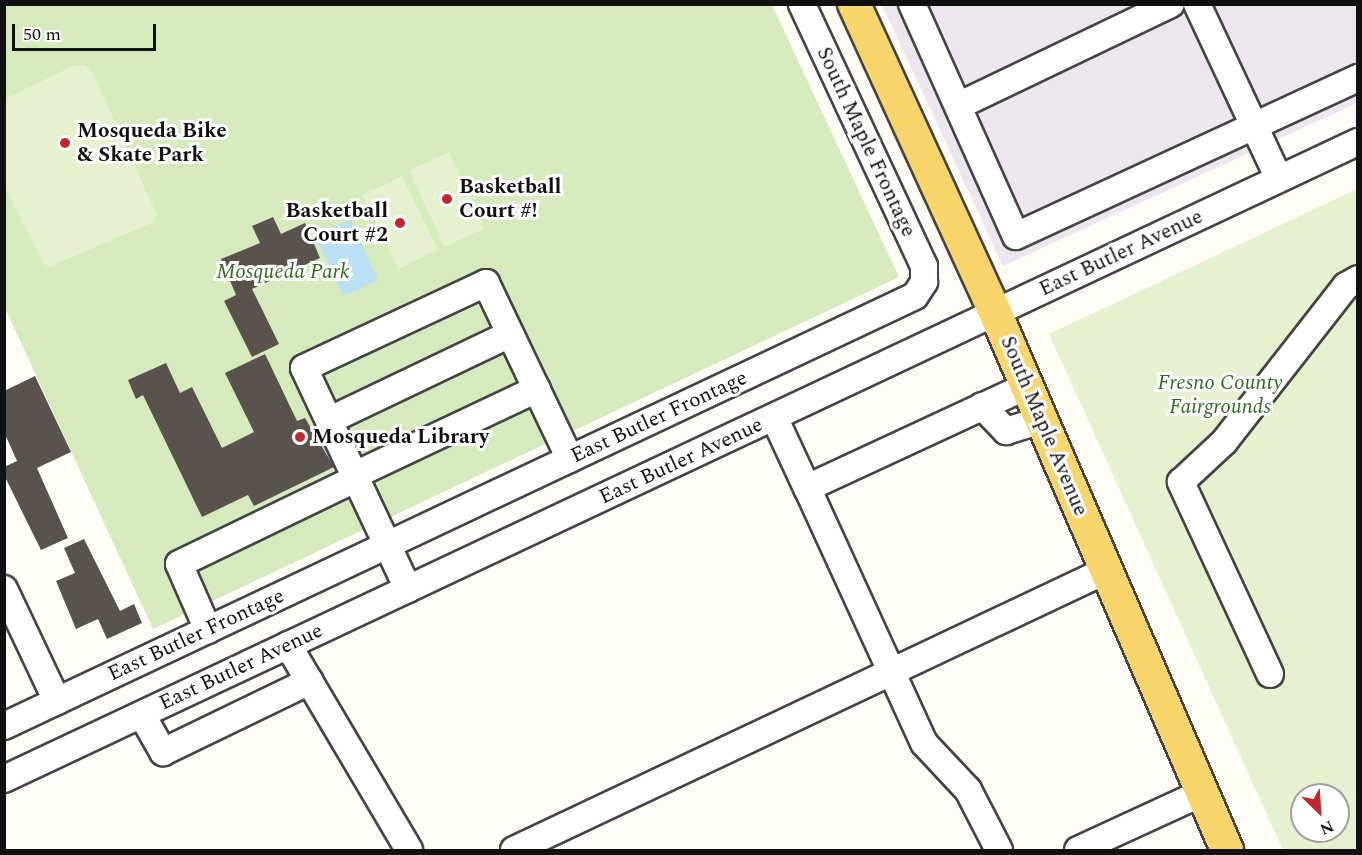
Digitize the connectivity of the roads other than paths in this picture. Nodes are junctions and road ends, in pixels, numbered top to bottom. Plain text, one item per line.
1 (802, 4) edge
2 (854, 4) edge
3 (912, 4) edge
4 (1171, 4) edge
5 (1197, 4) edge
6 (1358, 78) edge
7 (958, 106) junction
8 (1255, 127) junction
9 (1358, 142) edge
10 (1279, 178) junction
11 (1358, 279) edge
12 (924, 282) joint
13 (995, 312) junction
14 (510, 334) junction
15 (1027, 386) junction
16 (537, 389) junction
17 (982, 406) junction
18 (774, 417) junction
19 (330, 420) junction
20 (1041, 420) junction
21 (570, 459) junction
22 (358, 475) junction
23 (807, 488) junction
24 (388, 545) junction
25 (1105, 571) junction
26 (408, 588) junction
27 (4, 589) edge
28 (208, 630) junction
29 (288, 645) junction
30 (891, 672) junction
31 (1270, 674) dead end
32 (309, 681) junction
33 (57, 701) junction
34 (142, 714) junction
35 (4, 726) edge
36 (4, 779) edge
37 (1202, 794) junction
38 (1220, 848) edge
39 (409, 850) edge
40 (514, 850) edge
41 (999, 850) edge
42 (1078, 850) edge

1 - 12 street, South Maple Frontage
2 - 13 main road, South Maple Avenue
3 - 7 street
4 - 7 street
5 - 8 street
6 - 8 street
7 - 8 street
8 - 10 street
9 - 10 street, East Butler Avenue
10 - 13 street, East Butler Avenue
11 - 31 street
12 - 21 street, East Butler Frontage
13 - 15 main road, South Maple Avenue
13 - 18 street, East Butler Avenue
14 - 16 street
14 - 19 street
14 - 19 street
15 - 17 street
15 - 20 main road, South Maple Avenue
16 - 21 street
16 - 22 street
17 - 20 street
17 - 23 street
18 - 23 street
18 - 26 street, East Butler Avenue
19 - 22 street
20 - 25 main road, South Maple Avenue
21 - 24 street, East Butler Frontage
22 - 24 street
22 - 28 street
23 - 30 street
24 - 26 street
24 - 28 street, East Butler Frontage
25 - 30 street
25 - 37 main road, South Maple Avenue
26 - 29 street, East Butler Avenue
27 - 33 street
28 - 33 street, East Butler Frontage
29 - 32 street
29 - 34 street, East Butler Avenue
30 - 40 street
30 - 41 street
32 - 34 street
32 - 39 street
33 - 35 street, East Butler Frontage
34 - 36 street, East Butler Avenue
37 - 38 main road, South Maple Avenue
37 - 42 street

